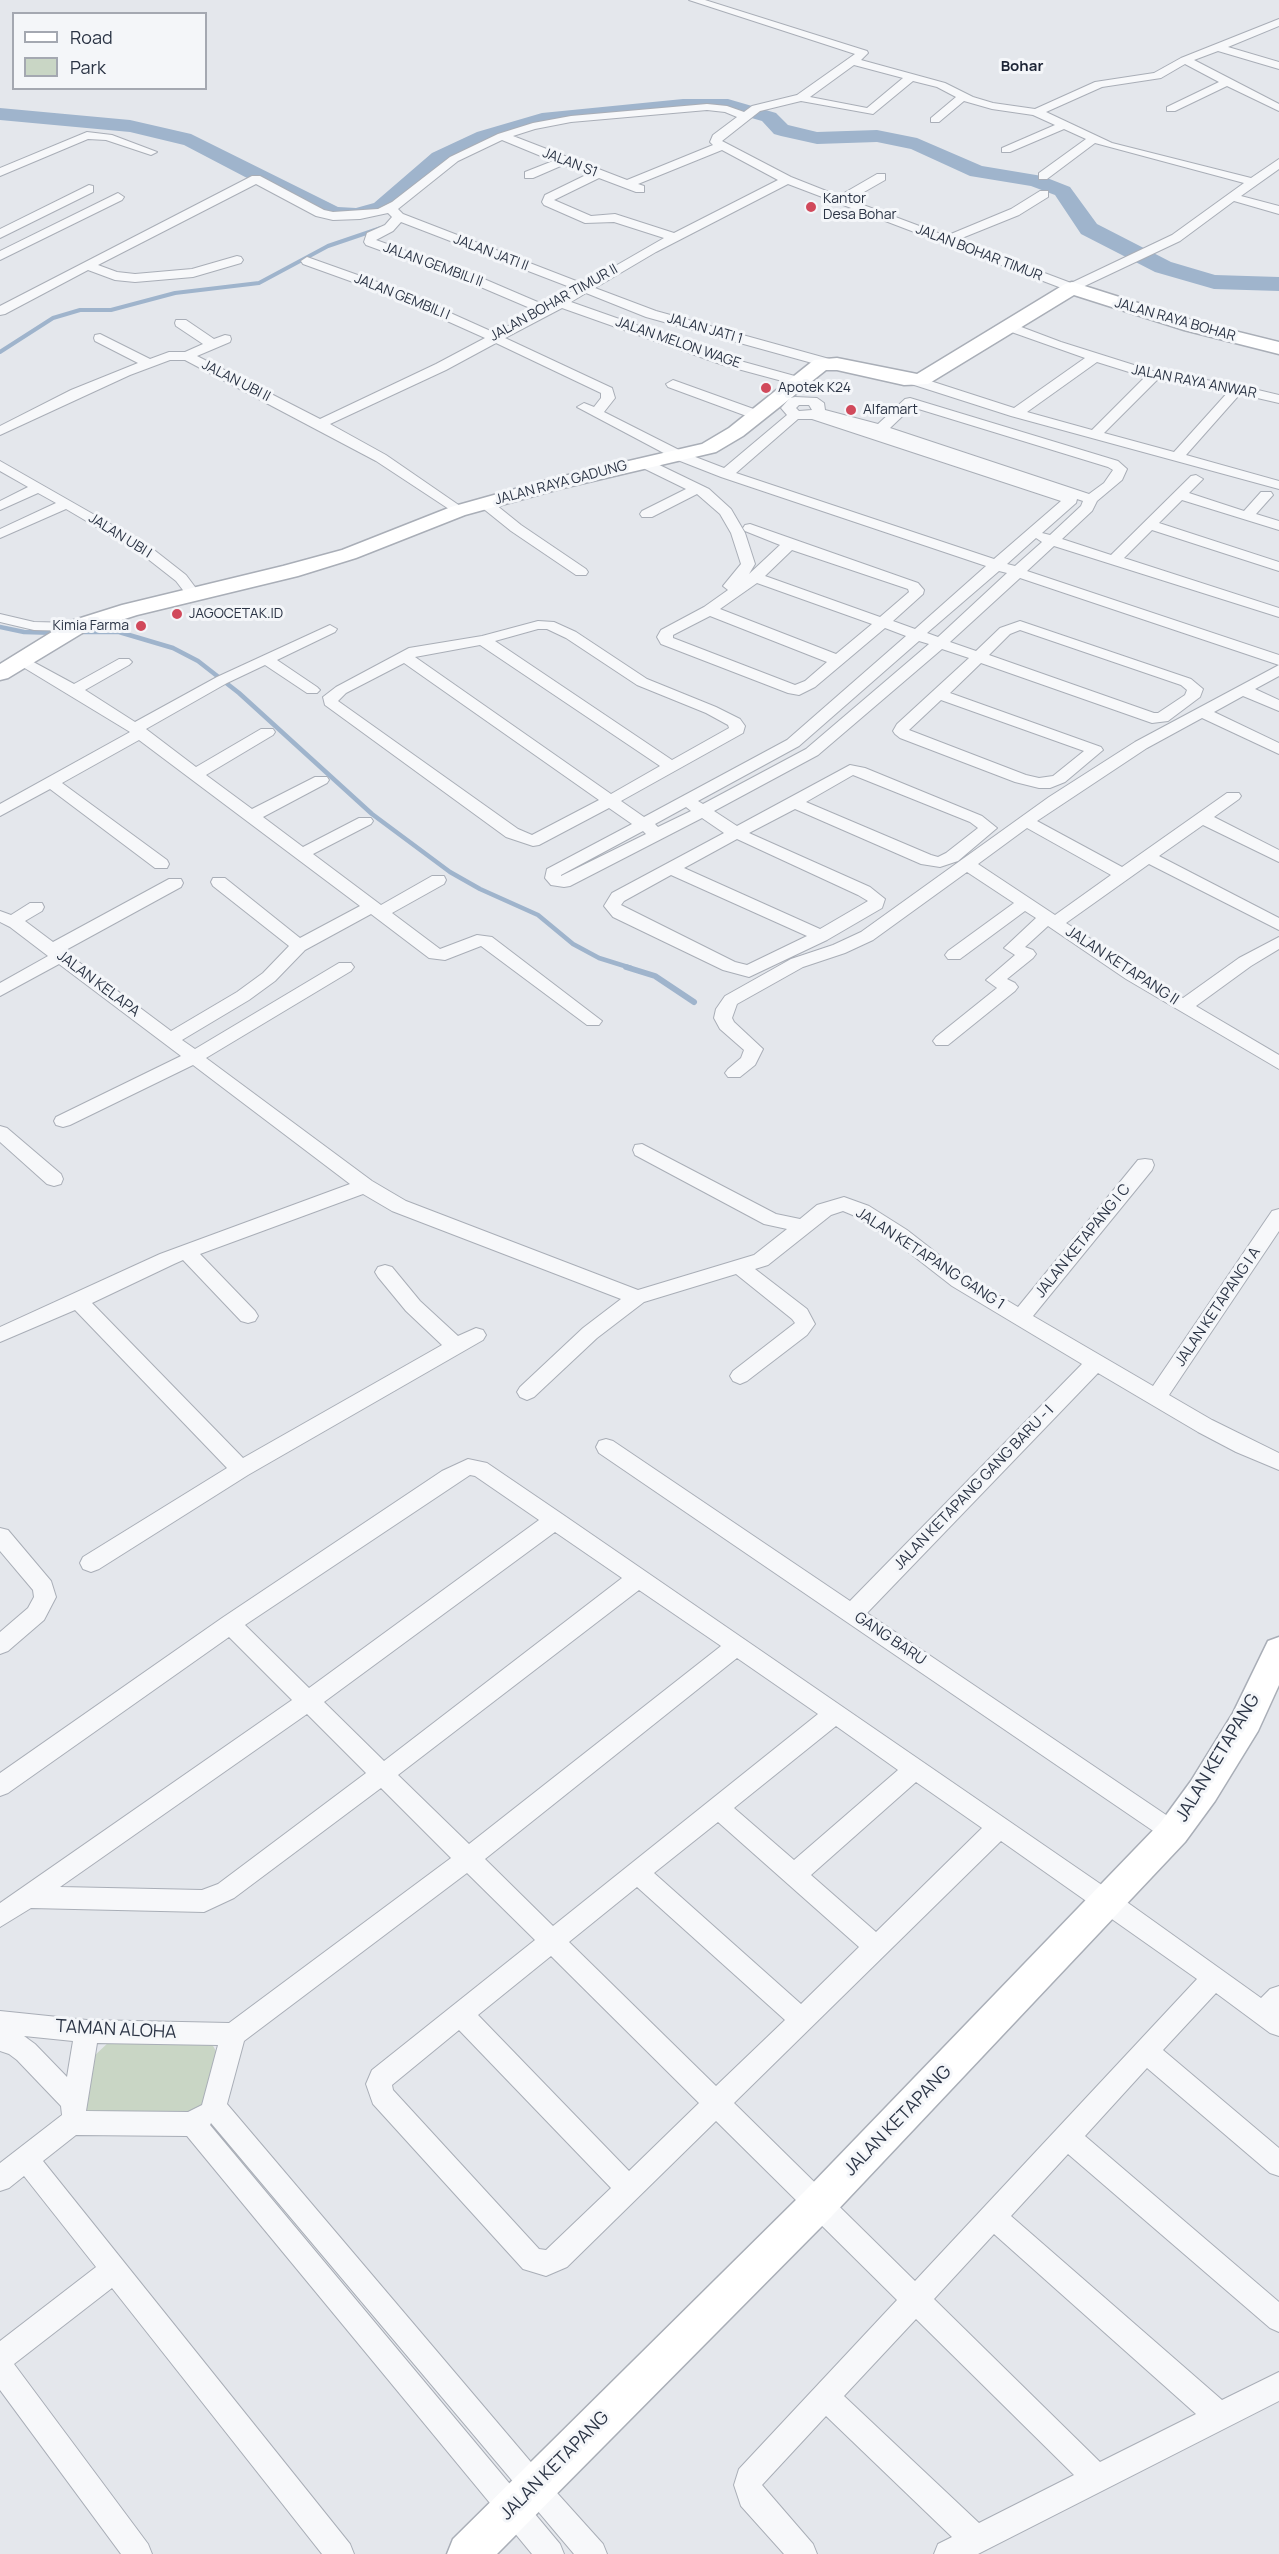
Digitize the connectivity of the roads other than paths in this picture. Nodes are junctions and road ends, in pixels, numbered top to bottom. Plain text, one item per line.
1 (694, 0) edge
2 (1279, 22) edge
3 (1218, 47) junction
4 (856, 56) junction
5 (1185, 60) junction
6 (1279, 66) edge
7 (912, 76) junction
8 (1227, 82) junction
9 (963, 96) junction
10 (801, 98) junction
11 (1279, 108) edge
12 (1171, 109) dead end
13 (1036, 112) junction
14 (751, 113) junction
15 (935, 120) dead end
16 (1064, 125) junction
17 (502, 136) junction
18 (1093, 139) junction
19 (721, 146) junction
20 (1006, 150) dead end
21 (151, 152) dead end
22 (563, 161) junction
23 (1279, 163) edge
24 (4, 174) edge
25 (598, 174) junction
26 (529, 175) dead end
27 (1043, 176) dead end
28 (881, 177) dead end
29 (787, 180) junction
30 (1253, 182) junction
31 (89, 189) dead end
32 (1044, 194) dead end
33 (118, 196) dead end
34 (1232, 197) junction
35 (840, 200) junction
36 (1279, 210) edge
37 (389, 211) junction
38 (0, 234) edge
39 (674, 237) junction
40 (945, 241) junction
41 (0, 255) edge
42 (237, 260) dead end
43 (307, 261) dead end
44 (88, 266) junction
45 (1072, 288) junction
46 (583, 289) junction
47 (561, 303) junction
48 (546, 310) junction
49 (0, 312) edge
50 (181, 323) dead end
51 (1008, 326) junction
52 (495, 336) junction
53 (99, 338) dead end
54 (166, 343) dead end
55 (1279, 348) edge
56 (182, 356) junction
57 (1094, 358) junction
58 (148, 363) junction
59 (828, 363) junction
60 (1154, 376) junction
61 (913, 380) junction
62 (797, 381) junction
63 (673, 384) dead end
64 (1237, 389) junction
65 (1279, 399) edge
66 (786, 407) junction
67 (1016, 413) junction
68 (757, 416) junction
69 (320, 424) junction
70 (0, 431) edge
71 (878, 432) junction
72 (1094, 435) junction
73 (680, 456) junction
74 (1176, 458) junction
75 (642, 462) junction
76 (0, 465) edge
77 (979, 465) junction
78 (726, 474) junction
79 (1196, 479) dead end
80 (1273, 484) edge
81 (38, 488) junction
82 (697, 489) junction
83 (1180, 495) junction
84 (1091, 499) junction
85 (485, 503) junction
86 (66, 504) junction
87 (0, 506) edge
88 (458, 511) junction
89 (647, 514) dead end
90 (1246, 516) junction
91 (1150, 525) junction
92 (1279, 526) edge
93 (750, 528) dead end
94 (0, 534) edge
95 (1034, 534) junction
96 (1051, 540) junction
97 (790, 544) junction
98 (1114, 560) junction
99 (996, 566) junction
100 (1279, 567) edge
101 (581, 572) dead end
102 (1015, 572) junction
103 (755, 577) junction
104 (194, 595) junction
105 (713, 604) junction
106 (1279, 613) edge
107 (0, 618) edge
108 (882, 622) junction
109 (330, 629) dead end
110 (64, 634) junction
111 (917, 635) junction
112 (483, 640) junction
113 (940, 643) junction
114 (404, 656) junction
115 (979, 657) junction
116 (266, 659) junction
117 (837, 660) junction
118 (1279, 660) edge
119 (21, 661) junction
120 (124, 662) dead end
121 (1279, 670) edge
122 (0, 673) edge
123 (855, 688) junction
124 (74, 690) junction
125 (312, 690) dead end
126 (1244, 690) junction
127 (939, 694) junction
128 (877, 696) junction
129 (1279, 706) edge
130 (1202, 712) junction
131 (138, 731) junction
132 (267, 732) dead end
133 (793, 743) junction
134 (1279, 749) edge
135 (812, 752) junction
136 (672, 767) junction
137 (194, 776) junction
138 (321, 780) dead end
139 (52, 783) junction
140 (1233, 796) dead end
141 (611, 801) junction
142 (794, 803) junction
143 (694, 807) junction
144 (0, 811) edge
145 (250, 817) junction
146 (1201, 817) junction
147 (364, 821) dead end
148 (1026, 821) junction
149 (651, 829) junction
150 (736, 833) junction
151 (302, 854) junction
152 (1148, 857) junction
153 (1279, 857) edge
154 (161, 864) dead end
155 (967, 864) junction
156 (672, 869) junction
157 (1123, 875) junction
158 (438, 880) dead end
159 (219, 882) dead end
160 (175, 883) dead end
161 (1025, 903) junction
162 (36, 907) dead end
163 (376, 910) junction
164 (6, 919) edge
165 (1051, 921) junction
166 (1279, 925) edge
167 (820, 936) junction
168 (1279, 942) edge
169 (299, 946) junction
170 (57, 953) junction
171 (954, 955) dead end
172 (345, 967) dead end
173 (0, 990) edge
174 (1184, 1006) junction
175 (593, 1021) dead end
176 (170, 1039) junction
177 (942, 1041) dead end
178 (194, 1057) junction
179 (1279, 1063) edge
180 (734, 1073) dead end
181 (63, 1121) dead end
182 (0, 1132) edge
183 (642, 1150) dead end
184 (1145, 1165) dead end
185 (54, 1179) dead end
186 (365, 1186) junction
187 (1279, 1216) edge
188 (801, 1226) junction
189 (187, 1251) junction
190 (740, 1267) junction
191 (385, 1272) dead end
192 (637, 1296) junction
193 (78, 1301) junction
194 (248, 1316) dead end
195 (1020, 1318) junction
196 (0, 1335) edge
197 (476, 1335) dead end
198 (456, 1346) junction
199 (1096, 1362) junction
200 (740, 1376) dead end
201 (526, 1392) dead end
202 (1157, 1397) junction
203 (606, 1447) dead end
204 (1279, 1462) edge
205 (241, 1469) junction
206 (555, 1520) junction
207 (0, 1536) edge
208 (91, 1563) dead end
209 (638, 1578) junction
210 (852, 1614) junction
211 (230, 1624) junction
212 (0, 1645) edge
213 (737, 1646) junction
214 (1279, 1650) edge
215 (308, 1701) junction
216 (835, 1714) junction
217 (915, 1769) junction
218 (383, 1774) junction
219 (0, 1786) edge
220 (718, 1808) junction
221 (999, 1827) junction
222 (1173, 1832) junction
223 (469, 1858) junction
224 (638, 1873) junction
225 (794, 1875) junction
226 (26, 1897) junction
227 (1108, 1902) junction
228 (0, 1916) edge
229 (552, 1940) junction
230 (876, 1947) junction
231 (1215, 1977) junction
232 (1274, 2011) edge
233 (460, 2014) junction
234 (801, 2019) junction
235 (0, 2022) edge
236 (87, 2031) junction
237 (233, 2034) junction
238 (0, 2040) edge
239 (1146, 2051) junction
240 (716, 2103) junction
241 (214, 2107) junction
242 (73, 2113) junction
243 (193, 2124) junction
244 (1066, 2136) junction
245 (26, 2159) junction
246 (1279, 2164) edge
247 (0, 2179) edge
248 (628, 2188) junction
249 (818, 2204) junction
250 (992, 2216) junction
251 (113, 2270) junction
252 (915, 2300) junction
253 (1279, 2319) edge
254 (0, 2358) edge
255 (0, 2367) edge
256 (1279, 2386) edge
257 (825, 2397) junction
258 (1219, 2416) junction
259 (1096, 2478) junction
260 (523, 2498) junction
261 (976, 2540) junction
262 (138, 2554) edge
263 (340, 2554) edge
264 (468, 2554) edge
265 (550, 2554) edge
266 (593, 2554) edge
267 (803, 2554) edge
268 (948, 2554) edge

1 - 4 street
2 - 3 street
3 - 5 street
3 - 6 street
4 - 7 street
4 - 10 street
5 - 8 street
5 - 13 street
7 - 9 street
7 - 10 street
8 - 11 street
8 - 12 street
9 - 13 street
9 - 15 street
10 - 14 street
13 - 16 street
14 - 17 street
14 - 19 street
16 - 18 street
16 - 20 street
17 - 22 street, JALAN S1
17 - 37 street
18 - 27 street
18 - 30 street
19 - 25 street, JALAN S1
19 - 29 street, JALAN BOHAR TIMUR
21 - 24 street
22 - 25 street, JALAN S1
22 - 26 street
23 - 30 street
25 - 39 street
28 - 35 street
29 - 35 street, JALAN BOHAR TIMUR
29 - 39 street, JALAN BOHAR TIMUR II
30 - 34 street
31 - 38 street
32 - 40 street
33 - 41 street
34 - 36 street
34 - 45 street
35 - 40 street, JALAN BOHAR TIMUR
37 - 44 street
37 - 46 street, JALAN JATI II
37 - 48 street, JALAN GEMBILI II
39 - 46 street, JALAN BOHAR TIMUR II
40 - 45 street, JALAN BOHAR TIMUR
42 - 44 street
43 - 52 street, JALAN GEMBILI I
44 - 49 street
45 - 51 street
45 - 55 street, JALAN RAYA BOHAR
46 - 47 street, JALAN BOHAR TIMUR II
46 - 59 street, JALAN JATI 1
47 - 48 street, JALAN BOHAR TIMUR II
47 - 62 street, JALAN MELON WAGE
48 - 52 street, JALAN BOHAR TIMUR II
50 - 56 street
51 - 57 street, JALAN RAYA ANWAR
51 - 61 street
52 - 69 street, JALAN BOHAR TIMUR II
52 - 73 street, JALAN GEMBILI I
53 - 58 street
54 - 56 street
56 - 58 street
56 - 69 street, JALAN UBI II
57 - 60 street, JALAN RAYA ANWAR
57 - 67 street
58 - 70 street
59 - 61 street
59 - 62 street, JALAN RAYA GADUNG
60 - 64 street, JALAN RAYA ANWAR
60 - 72 street
61 - 67 street
62 - 66 street, JALAN RAYA GADUNG
63 - 68 street
64 - 65 street, JALAN RAYA ANWAR
64 - 74 street
66 - 68 street, JALAN RAYA GADUNG
66 - 71 street
66 - 78 street
67 - 72 street
68 - 73 street, JALAN RAYA GADUNG
69 - 88 street, JALAN UBI II
71 - 77 street
71 - 84 street
72 - 74 street
73 - 75 street, JALAN RAYA GADUNG
73 - 78 street
74 - 80 street
75 - 82 street
75 - 85 street, JALAN RAYA GADUNG
76 - 81 street
77 - 84 street
77 - 95 street
78 - 99 street
79 - 83 street
80 - 90 street
81 - 86 street, JALAN UBI I
81 - 87 street
82 - 89 street
82 - 105 street
83 - 90 street
83 - 91 street
84 - 96 street
85 - 88 street, JALAN RAYA GADUNG
85 - 101 street
86 - 94 street
86 - 104 street, JALAN UBI I
88 - 104 street, JALAN RAYA GADUNG
90 - 92 street
91 - 98 street
91 - 100 street
93 - 97 street
95 - 96 street
95 - 99 street
96 - 98 street
96 - 102 street
97 - 103 street
97 - 108 street
98 - 106 street
99 - 102 street
99 - 111 street
102 - 113 street
102 - 118 street
103 - 105 street
103 - 108 street
104 - 110 street, JALAN RAYA GADUNG
105 - 117 street
105 - 117 street
107 - 110 street
108 - 111 street
108 - 117 street
109 - 116 street
110 - 119 street, JALAN RAYA GADUNG
111 - 113 street
111 - 123 street
112 - 114 street
112 - 136 street
112 - 136 street
113 - 115 street
113 - 128 street
114 - 141 street
114 - 141 street
115 - 115 street
115 - 127 street
116 - 125 street
116 - 131 street
119 - 122 street, JALAN RAYA GADUNG
119 - 124 street
120 - 124 street
121 - 126 street
123 - 128 street
123 - 133 street
124 - 131 street
126 - 129 street
126 - 130 street
127 - 127 street
128 - 135 street
130 - 134 street
130 - 148 street
131 - 137 street
131 - 139 street
132 - 137 street
133 - 135 street
133 - 143 street
135 - 143 street
136 - 141 street
137 - 145 street
138 - 145 street
139 - 144 street
139 - 154 street
140 - 146 street
141 - 149 street
142 - 142 street
142 - 150 street
143 - 149 street
143 - 150 street
145 - 151 street
146 - 152 street
146 - 153 street
147 - 151 street
148 - 155 street
148 - 157 street
149 - 149 street
150 - 156 street
150 - 167 street
151 - 163 street
152 - 157 street
152 - 166 street
155 - 161 street, JALAN KETAPANG II
155 - 180 street
156 - 167 street
156 - 167 street
157 - 165 street
158 - 163 street
159 - 169 street
160 - 170 street
161 - 165 street, JALAN KETAPANG II
161 - 171 street
162 - 164 street
163 - 169 street
163 - 175 street
164 - 170 street, JALAN KELAPA
165 - 174 street, JALAN KETAPANG II
165 - 177 street
168 - 174 street
169 - 176 street
170 - 173 street
170 - 176 street, JALAN KELAPA
172 - 178 street
174 - 179 street, JALAN KETAPANG II
176 - 178 street, JALAN KELAPA
178 - 181 street
178 - 186 street, JALAN KELAPA
182 - 185 street
183 - 188 street
184 - 195 street, JALAN KETAPANG I C
186 - 189 street
186 - 192 street, JALAN KELAPA
187 - 202 street, JALAN KETAPANG I A
188 - 190 street, JALAN KETAPANG GANG 1
188 - 195 street, JALAN KETAPANG GANG 1
189 - 193 street
189 - 194 street
190 - 192 street, JALAN KETAPANG GANG 1
190 - 200 street
191 - 198 street
192 - 201 street
193 - 196 street
193 - 205 street
195 - 199 street, JALAN KETAPANG GANG 1
197 - 198 street
198 - 205 street
199 - 202 street, JALAN KETAPANG GANG 1
199 - 210 street, JALAN KETAPANG GANG BARU - I
202 - 204 street, JALAN KETAPANG GANG 1
203 - 210 street, GANG BARU
205 - 208 street
206 - 209 street
206 - 211 street
206 - 215 street
207 - 212 street
209 - 213 street
209 - 218 street
210 - 222 street, GANG BARU
211 - 215 street
211 - 219 street
213 - 216 street
213 - 223 street
214 - 222 street, JALAN KETAPANG
215 - 218 street
215 - 226 street
216 - 217 street
216 - 220 street
217 - 221 street
217 - 225 street
218 - 223 street
218 - 226 street
220 - 224 street
220 - 225 street
221 - 227 street
221 - 230 street
222 - 227 street, JALAN KETAPANG
223 - 229 street
223 - 237 street
224 - 229 street
224 - 234 street
225 - 230 street
226 - 228 street
227 - 231 street
227 - 249 street, JALAN KETAPANG
229 - 233 street
229 - 240 street
230 - 234 street
231 - 232 street
231 - 239 street
233 - 248 street
233 - 248 street
234 - 240 street
235 - 236 street, TAMAN ALOHA
236 - 237 street, TAMAN ALOHA
236 - 242 street
237 - 241 street
238 - 242 street
239 - 244 street
239 - 246 street
240 - 248 street
240 - 249 street
241 - 243 street
241 - 260 street
242 - 243 street
242 - 245 street
243 - 260 street
244 - 250 street
244 - 253 street
245 - 247 street
245 - 251 street
249 - 252 street
249 - 260 street, JALAN KETAPANG
250 - 252 street
250 - 258 street
251 - 254 street
251 - 263 street
252 - 257 street
252 - 259 street
255 - 262 street
256 - 258 street
257 - 261 street
257 - 267 street
258 - 259 street
259 - 261 street
260 - 264 street, JALAN KETAPANG
260 - 265 street
260 - 266 street
261 - 268 street

